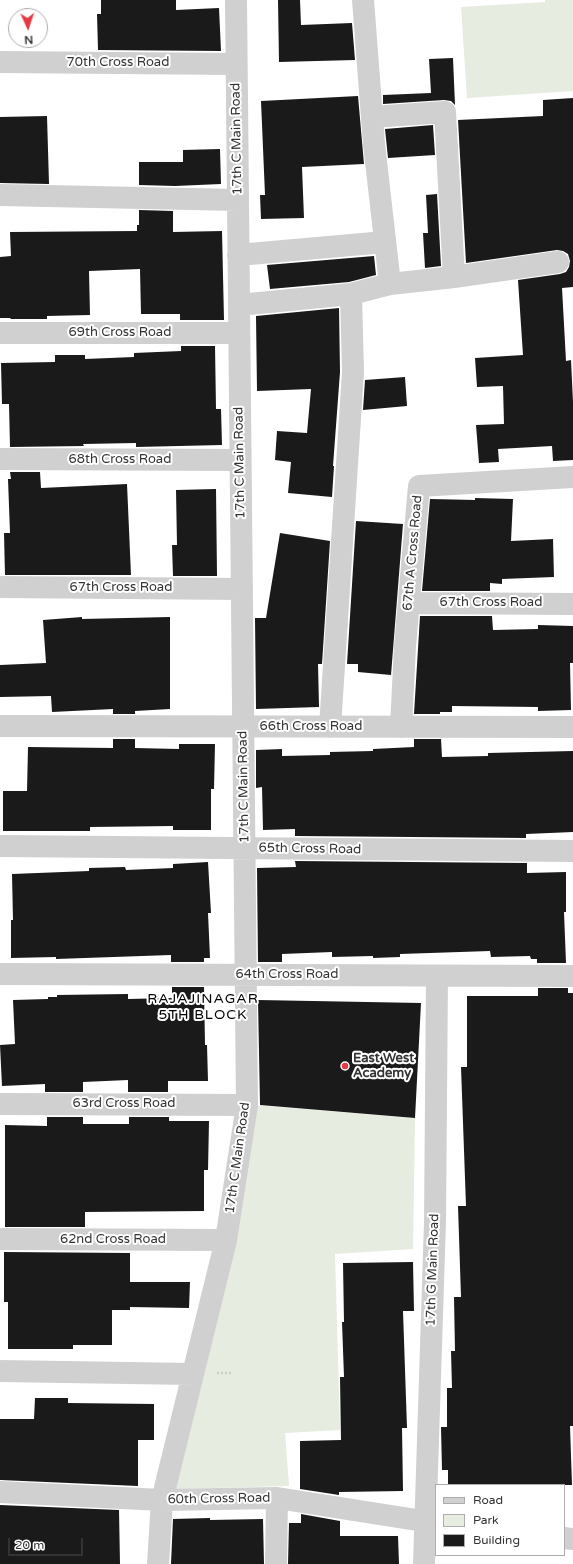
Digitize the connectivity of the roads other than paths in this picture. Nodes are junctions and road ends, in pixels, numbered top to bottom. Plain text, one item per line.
1 (236, 0) edge
2 (363, 0) edge
3 (0, 62) edge
4 (236, 64) junction
5 (372, 116) junction
6 (0, 195) edge
7 (238, 200) junction
8 (385, 242) junction
9 (238, 255) junction
10 (558, 262) dead end
11 (454, 277) junction
12 (390, 284) junction
13 (351, 294) junction
14 (239, 305) junction
15 (0, 333) edge
16 (239, 333) junction
17 (0, 459) edge
18 (240, 460) junction
19 (573, 477) edge
20 (0, 587) edge
21 (242, 589) junction
22 (409, 603) junction
23 (573, 604) edge
24 (0, 726) edge
25 (243, 726) junction
26 (330, 727) junction
27 (401, 727) junction
28 (573, 727) edge
29 (0, 846) edge
30 (244, 848) junction
31 (573, 851) edge
32 (0, 974) edge
33 (246, 975) junction
34 (437, 976) junction
35 (573, 976) edge
36 (0, 1104) edge
37 (247, 1104) junction
38 (0, 1239) edge
39 (226, 1240) junction
40 (0, 1372) edge
41 (192, 1374) junction
42 (0, 1492) edge
43 (276, 1498) junction
44 (162, 1500) junction
45 (430, 1522) edge
46 (158, 1564) edge
47 (276, 1564) edge
48 (424, 1564) edge

1 - 4 street, 17th C Main Road
2 - 5 street
3 - 4 street, 70th Cross Road
4 - 7 street, 17th C Main Road
5 - 8 street
5 - 11 street
6 - 7 street
7 - 9 street, 17th C Main Road
8 - 9 street
8 - 12 street
9 - 14 street, 17th C Main Road
10 - 11 street
11 - 12 street
12 - 13 street
13 - 14 street
13 - 26 street
14 - 16 street, 17th C Main Road
15 - 16 street, 69th Cross Road
16 - 18 street, 17th C Main Road
17 - 18 street, 68th Cross Road
18 - 21 street, 17th C Main Road
19 - 22 street, 67th A Cross Road
20 - 21 street, 67th Cross Road
21 - 25 street, 17th C Main Road
22 - 23 street, 67th Cross Road
22 - 27 street, 67th A Cross Road
24 - 25 street, 66th Cross Road
25 - 26 street, 66th Cross Road
25 - 30 street, 17th C Main Road
26 - 27 street, 66th Cross Road
27 - 28 street, 66th Cross Road
29 - 30 street, 65th Cross Road
30 - 31 street, 65th Cross Road
30 - 33 street, 17th C Main Road
32 - 33 street, 64th Cross Road
33 - 34 street, 64th Cross Road
33 - 37 street, 17th C Main Road
34 - 35 street, 64th Cross Road
34 - 45 street, 17th G Main Road
36 - 37 street, 63rd Cross Road
37 - 39 street, 17th C Main Road
38 - 39 street, 62nd Cross Road
39 - 41 street, 17th C Main Road
40 - 41 street
41 - 44 street, 17th C Main Road
42 - 44 street, 60th Cross Road
43 - 44 street, 60th Cross Road
43 - 45 street, 60th Cross Road
43 - 47 street
44 - 46 street, 17th C Main Road
45 - 48 street, 17th G Main Road

